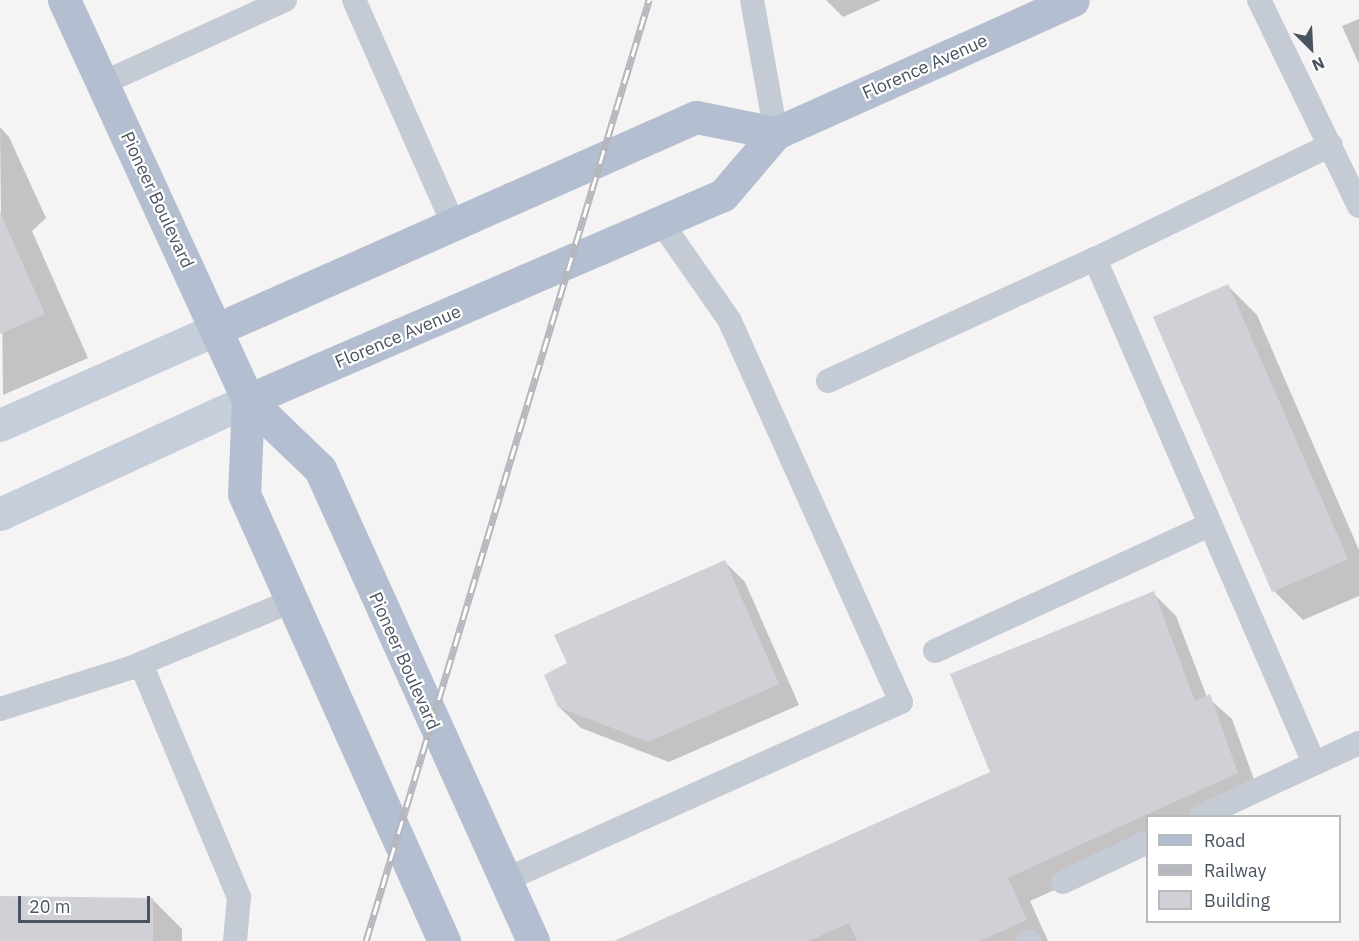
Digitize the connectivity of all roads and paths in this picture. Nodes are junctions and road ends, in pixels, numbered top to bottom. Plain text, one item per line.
1 (64, 0) edge
2 (285, 0) edge
3 (354, 0) edge
4 (752, 0) edge
5 (1073, 0) edge
6 (1258, 0) edge
7 (103, 83) junction
8 (776, 133) junction
9 (1331, 145) junction
10 (1359, 206) edge
11 (661, 222) junction
12 (454, 226) junction
13 (1095, 259) junction
14 (217, 329) junction
15 (828, 381) dead end
16 (248, 400) junction
17 (0, 425) edge
18 (0, 514) edge
19 (1207, 526) junction
20 (292, 601) junction
21 (935, 651) dead end
22 (141, 664) junction
23 (0, 709) edge
24 (1359, 743) edge
25 (1314, 763) junction
26 (1203, 815) edge
27 (1146, 843) edge
28 (505, 880) junction
29 (1063, 882) dead end
30 (235, 941) edge
31 (444, 941) edge
32 (533, 941) edge

1 - 7 main road, Pioneer Boulevard
2 - 7 lane
3 - 12 lane
4 - 8 lane
5 - 8 main road, Florence Avenue
6 - 9 lane
7 - 14 main road, Pioneer Boulevard
8 - 11 main road, Florence Avenue
8 - 12 main road
9 - 10 lane
9 - 13 lane
11 - 16 main road, Florence Avenue
11 - 28 lane
12 - 14 main road
13 - 15 lane
13 - 19 lane
14 - 16 main road, Pioneer Boulevard
14 - 17 main road
16 - 18 main road, Florence Avenue
16 - 20 main road, Pioneer Boulevard
16 - 28 main road, Pioneer Boulevard
19 - 21 lane
19 - 25 lane
20 - 22 lane
20 - 31 main road, Pioneer Boulevard
22 - 23 lane
22 - 30 lane
24 - 25 lane
25 - 26 lane
27 - 29 lane
28 - 32 main road, Pioneer Boulevard

